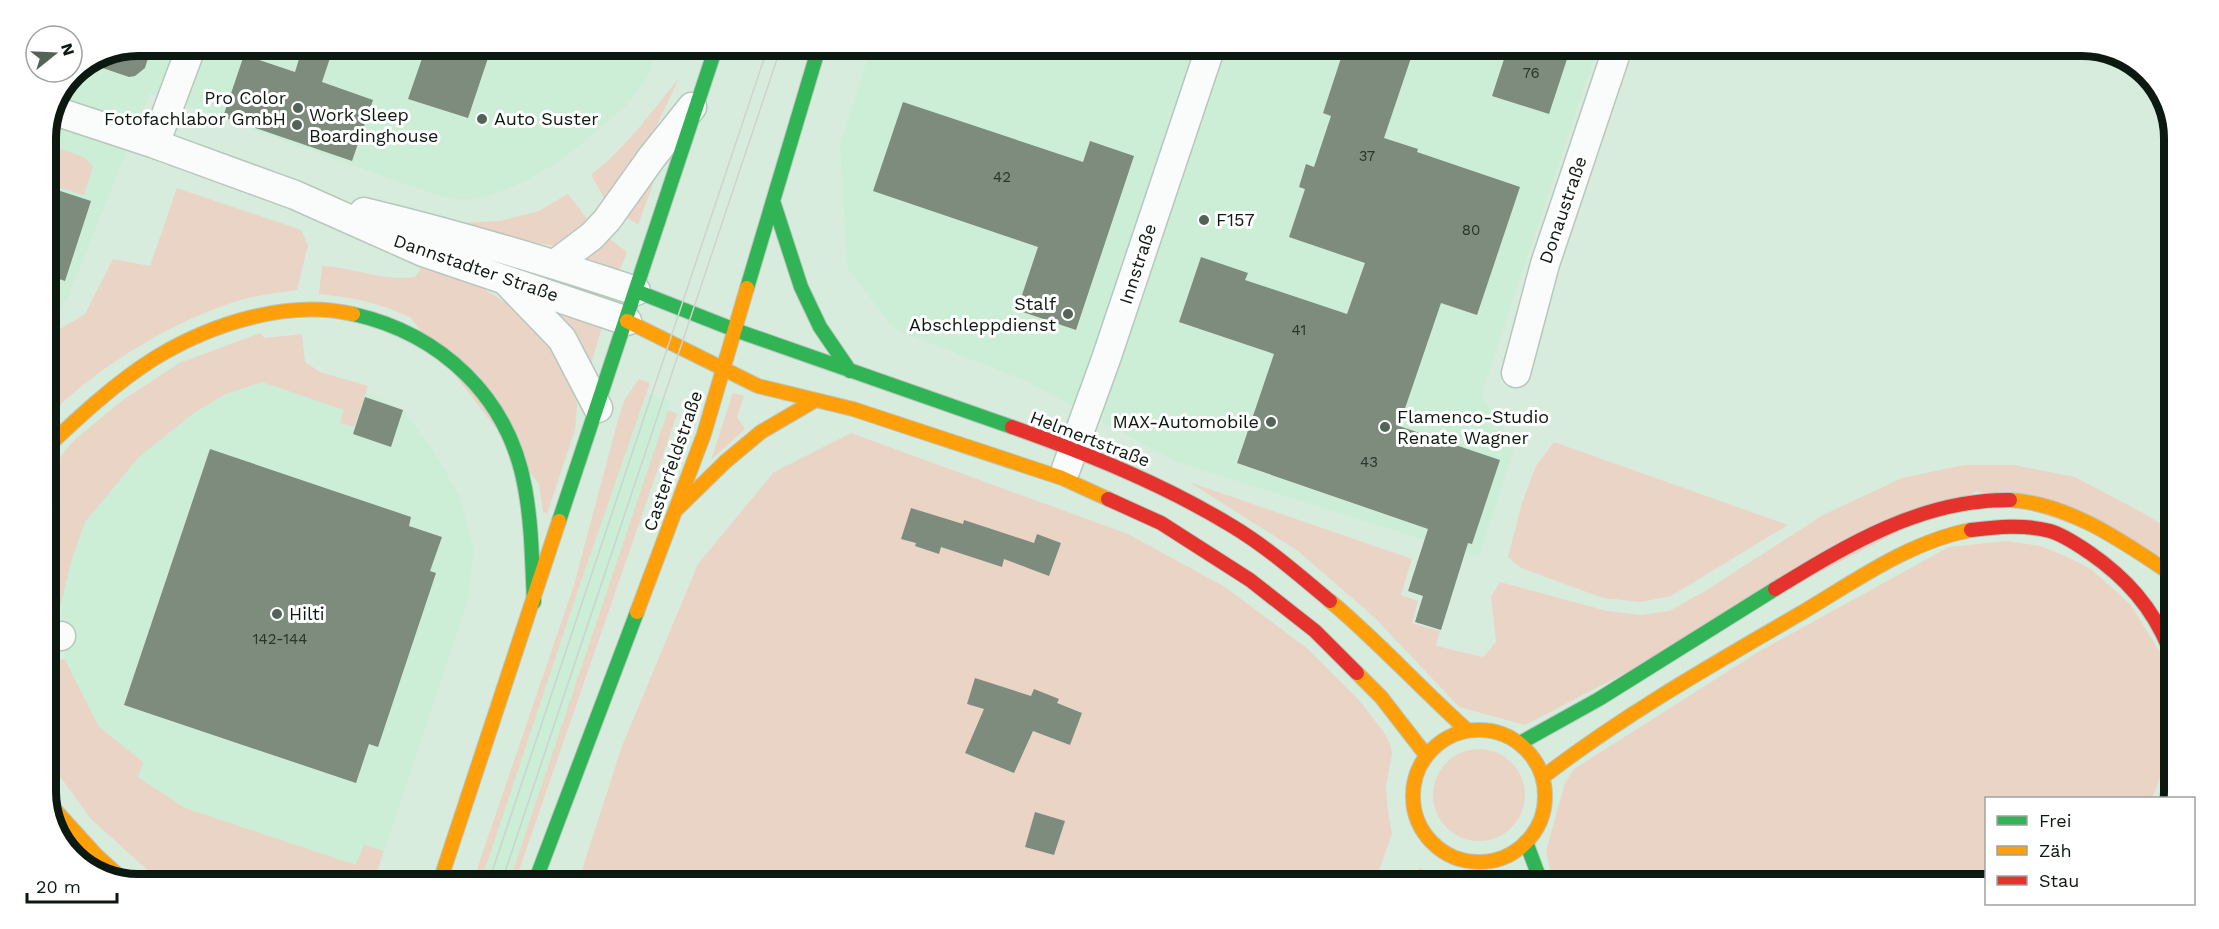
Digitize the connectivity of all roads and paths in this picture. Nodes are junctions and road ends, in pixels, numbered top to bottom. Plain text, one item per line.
1 (188, 56) edge
2 (713, 56) edge
3 (816, 56) edge
4 (1208, 56) edge
5 (1615, 56) edge
6 (698, 101) junction
7 (59, 112) edge
8 (155, 144) junction
9 (295, 195) junction
10 (774, 204) junction
11 (555, 264) junction
12 (505, 279) junction
13 (636, 291) junction
14 (627, 321) junction
15 (735, 330) junction
16 (723, 369) junction
17 (850, 371) junction
18 (1516, 373) dead end
19 (814, 401) junction
20 (598, 408) junction
21 (56, 438) edge
22 (1074, 449) junction
23 (1062, 478) junction
24 (677, 509) junction
25 (2164, 569) edge
26 (534, 602) junction
27 (2164, 635) edge
28 (1467, 730) junction
29 (1520, 743) junction
30 (1426, 755) junction
31 (1543, 777) junction
32 (59, 814) edge
33 (1527, 842) junction
34 (1492, 861) junction
35 (111, 869) edge
36 (442, 874) edge
37 (538, 874) edge
38 (1499, 874) edge
39 (1538, 874) edge

1 - 8 street
2 - 6 main road
3 - 10 main road, Casterfeldstraße
4 - 22 street, Innstraße
5 - 18 street, Donaustraße
6 - 11 street
6 - 13 main road
7 - 8 street, Dannstadter Straße
8 - 9 street, Dannstadter Straße
9 - 11 street, Dannstadter Straße
9 - 12 street, Dannstadter Straße
10 - 15 main road, Casterfeldstraße
10 - 17 main road
11 - 13 street, Dannstadter Straße
12 - 14 street, Dannstadter Straße
12 - 20 street
13 - 14 main road
13 - 15 main road, Helmertstraße
14 - 16 main road
14 - 20 main road
15 - 16 main road, Casterfeldstraße
15 - 17 main road, Helmertstraße
16 - 19 main road
16 - 24 main road, Casterfeldstraße
17 - 22 main road, Helmertstraße
19 - 23 main road
19 - 24 main road
20 - 26 main road
21 - 26 main road
22 - 23 street, Innstraße
22 - 28 main road, Helmertstraße
23 - 30 main road
24 - 37 main road, Casterfeldstraße
25 - 29 main road
26 - 36 main road
27 - 31 main road
28 - 29 main road
28 - 30 main road
29 - 31 main road
30 - 34 main road
31 - 33 main road
32 - 35 main road
33 - 34 main road
33 - 39 main road
34 - 38 main road

